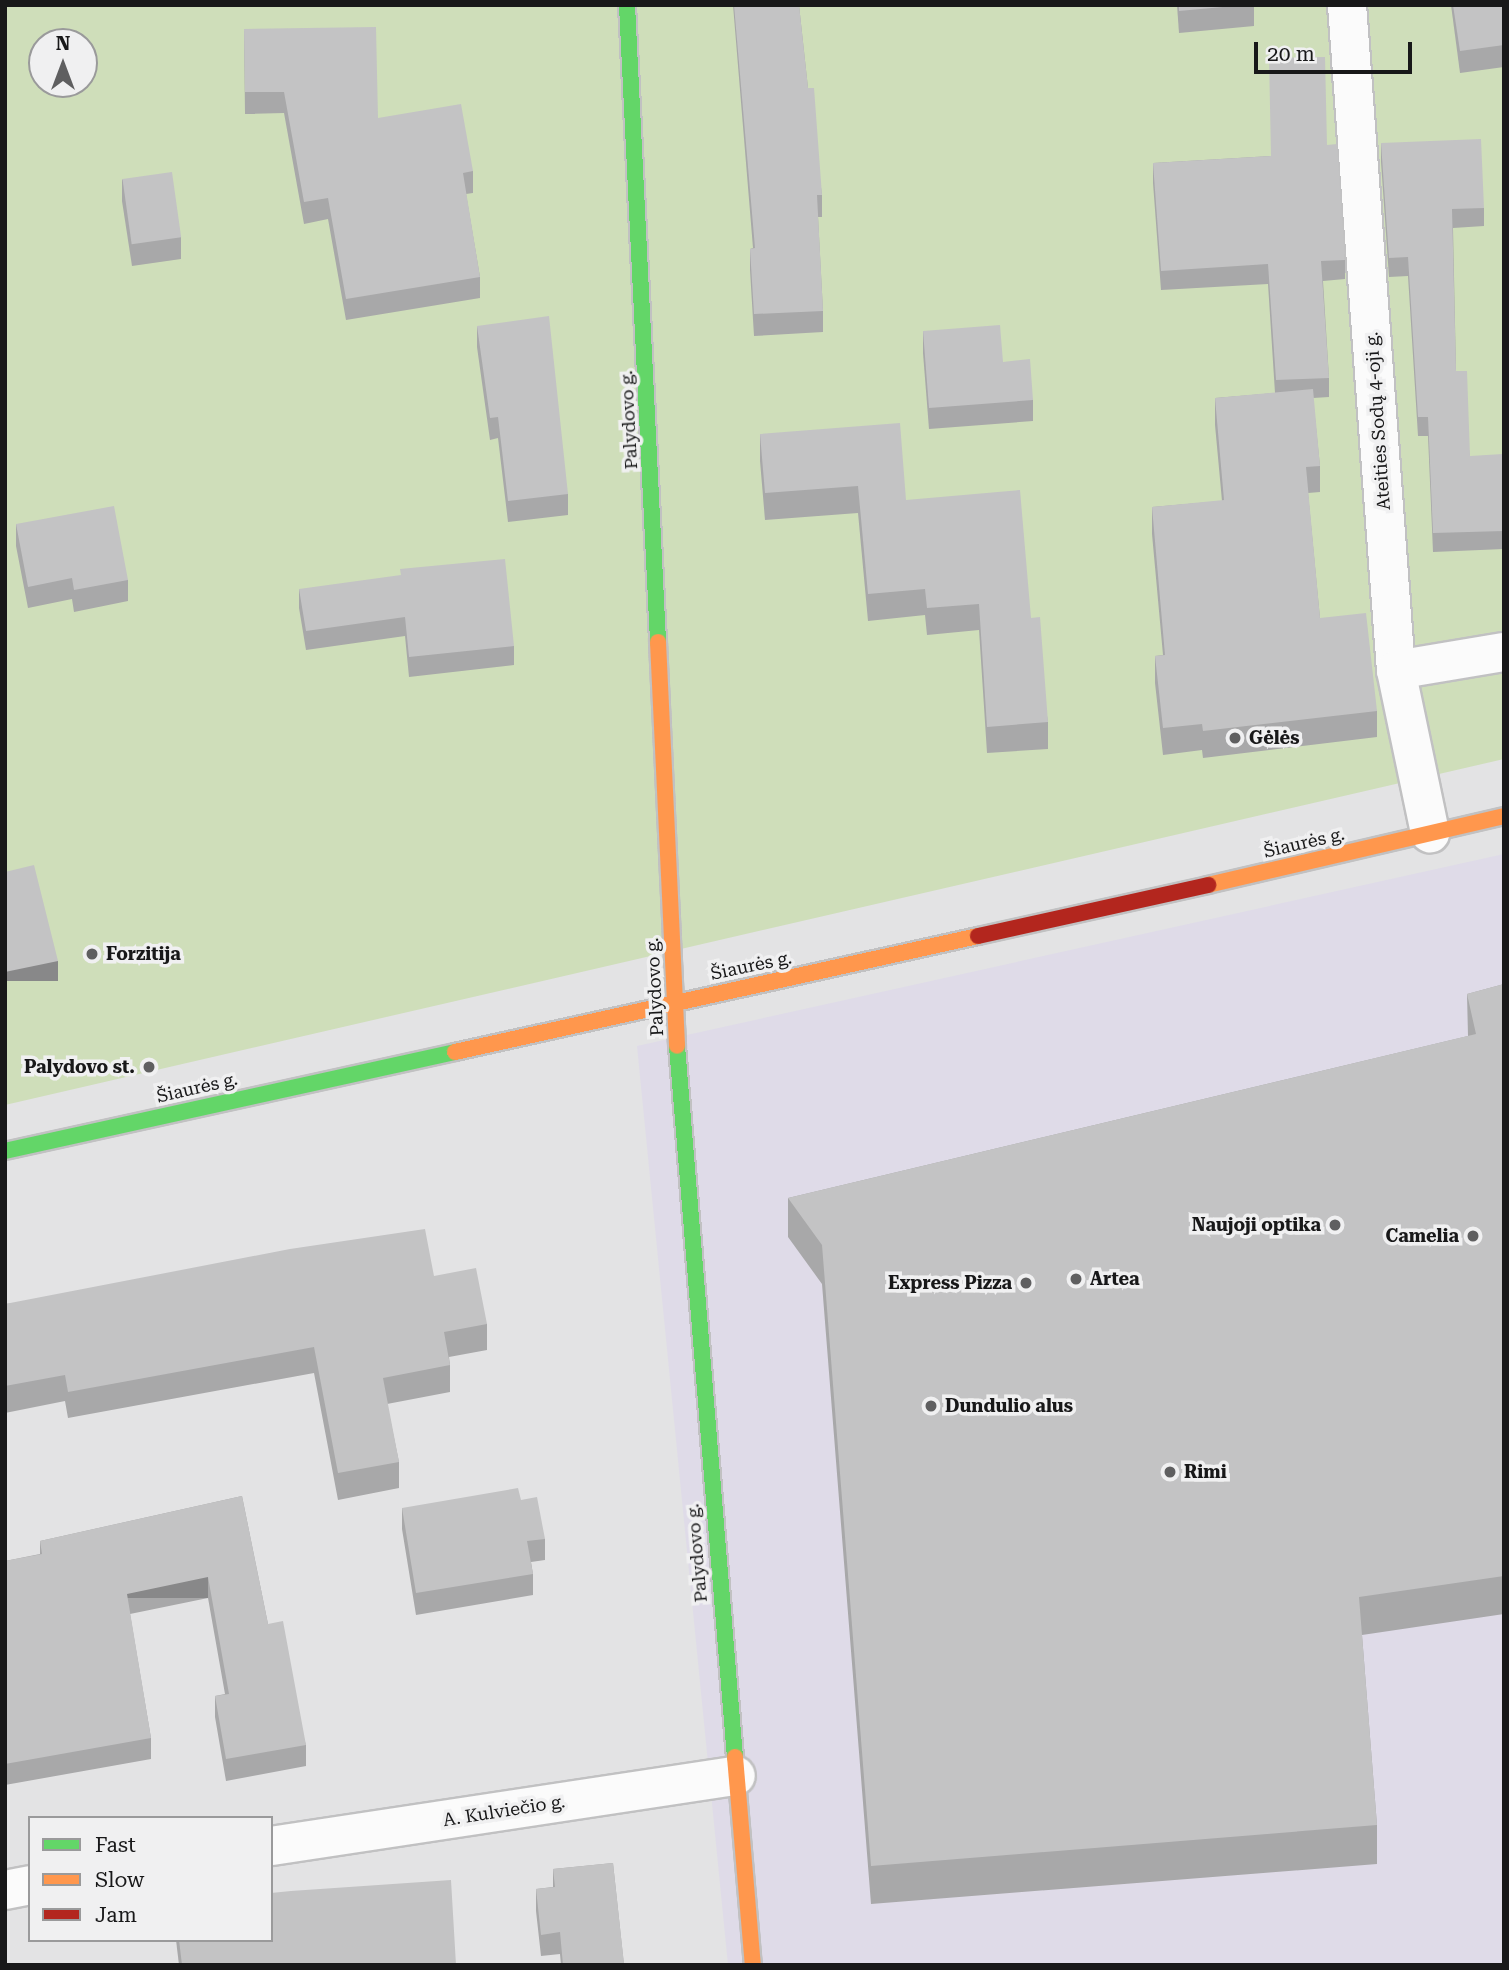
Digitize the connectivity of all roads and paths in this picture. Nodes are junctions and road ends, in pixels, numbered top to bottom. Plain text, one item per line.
1 (627, 5) edge
2 (1347, 5) edge
3 (1504, 652) edge
4 (1396, 670) junction
5 (1504, 816) edge
6 (1430, 833) junction
7 (674, 1003) junction
8 (5, 1151) edge
9 (736, 1776) junction
10 (273, 1846) edge
11 (28, 1885) edge
12 (5, 1890) edge
13 (753, 1965) edge

1 - 7 street, Palydovo g.
2 - 4 street, Ateities Sodų 4-oji g.
3 - 4 street
4 - 6 street, Ateities Sodų 4-oji g.
5 - 6 street, Šiaurės g.
6 - 7 street, Šiaurės g.
7 - 8 street, Šiaurės g.
7 - 9 street, Palydovo g.
9 - 10 street, A. Kulviečio g.
9 - 13 street, Palydovo g.
11 - 12 street

